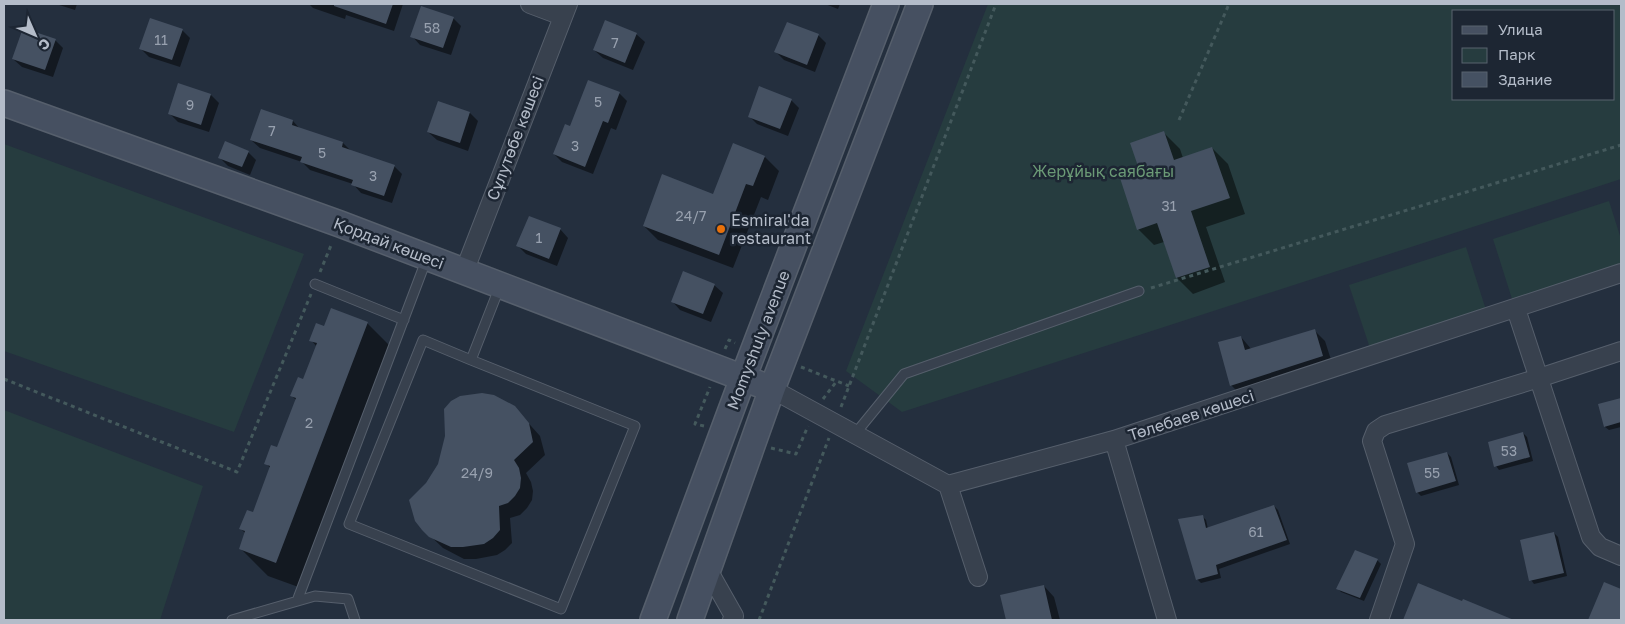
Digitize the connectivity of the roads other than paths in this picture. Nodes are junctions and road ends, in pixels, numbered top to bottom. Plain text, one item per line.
1 (530, 4) edge
2 (886, 4) edge
3 (920, 4) edge
4 (565, 10) edge
5 (4, 103) edge
6 (427, 258) junction
7 (464, 272) junction
8 (1621, 273) edge
9 (315, 284) road end
10 (500, 286) junction
11 (1139, 291) road end
12 (1516, 309) junction
13 (404, 320) junction
14 (1621, 351) edge
15 (471, 360) junction
16 (743, 378) junction
17 (1539, 378) junction
18 (772, 389) junction
19 (855, 434) junction
20 (1114, 440) junction
21 (948, 485) junction
22 (1621, 556) edge
23 (708, 570) junction
24 (978, 577) dead end
25 (297, 601) junction
26 (232, 620) edge
27 (355, 620) edge
28 (654, 620) edge
29 (690, 620) edge
30 (732, 620) edge
31 (1167, 620) edge
32 (1379, 620) edge

1 - 4 street
2 - 16 main road, Momyshuly avenue
3 - 18 main road, Momyshuly avenue
4 - 7 street, Сұлутөбе көшесі
5 - 6 main road, Қордай көшесі
6 - 7 main road, Қордай көшесі
6 - 13 lane
7 - 10 main road, Қордай көшесі
8 - 12 street, Төлебаев көшесі
9 - 13 lane
10 - 15 lane
10 - 16 main road, Қордай көшесі
11 - 19 lane
12 - 17 street
12 - 20 street, Төлебаев көшесі
13 - 25 lane
14 - 17 street
15 - 15 lane
16 - 18 main road, Қордай көшесі
16 - 28 main road, Momyshuly avenue
17 - 22 street
17 - 32 street
18 - 19 street
18 - 23 main road, Momyshuly avenue
19 - 21 street
20 - 21 street, Төлебаев көшесі
20 - 31 street
21 - 24 street
23 - 29 main road, Momyshuly avenue
23 - 30 street
25 - 26 lane
25 - 27 lane

